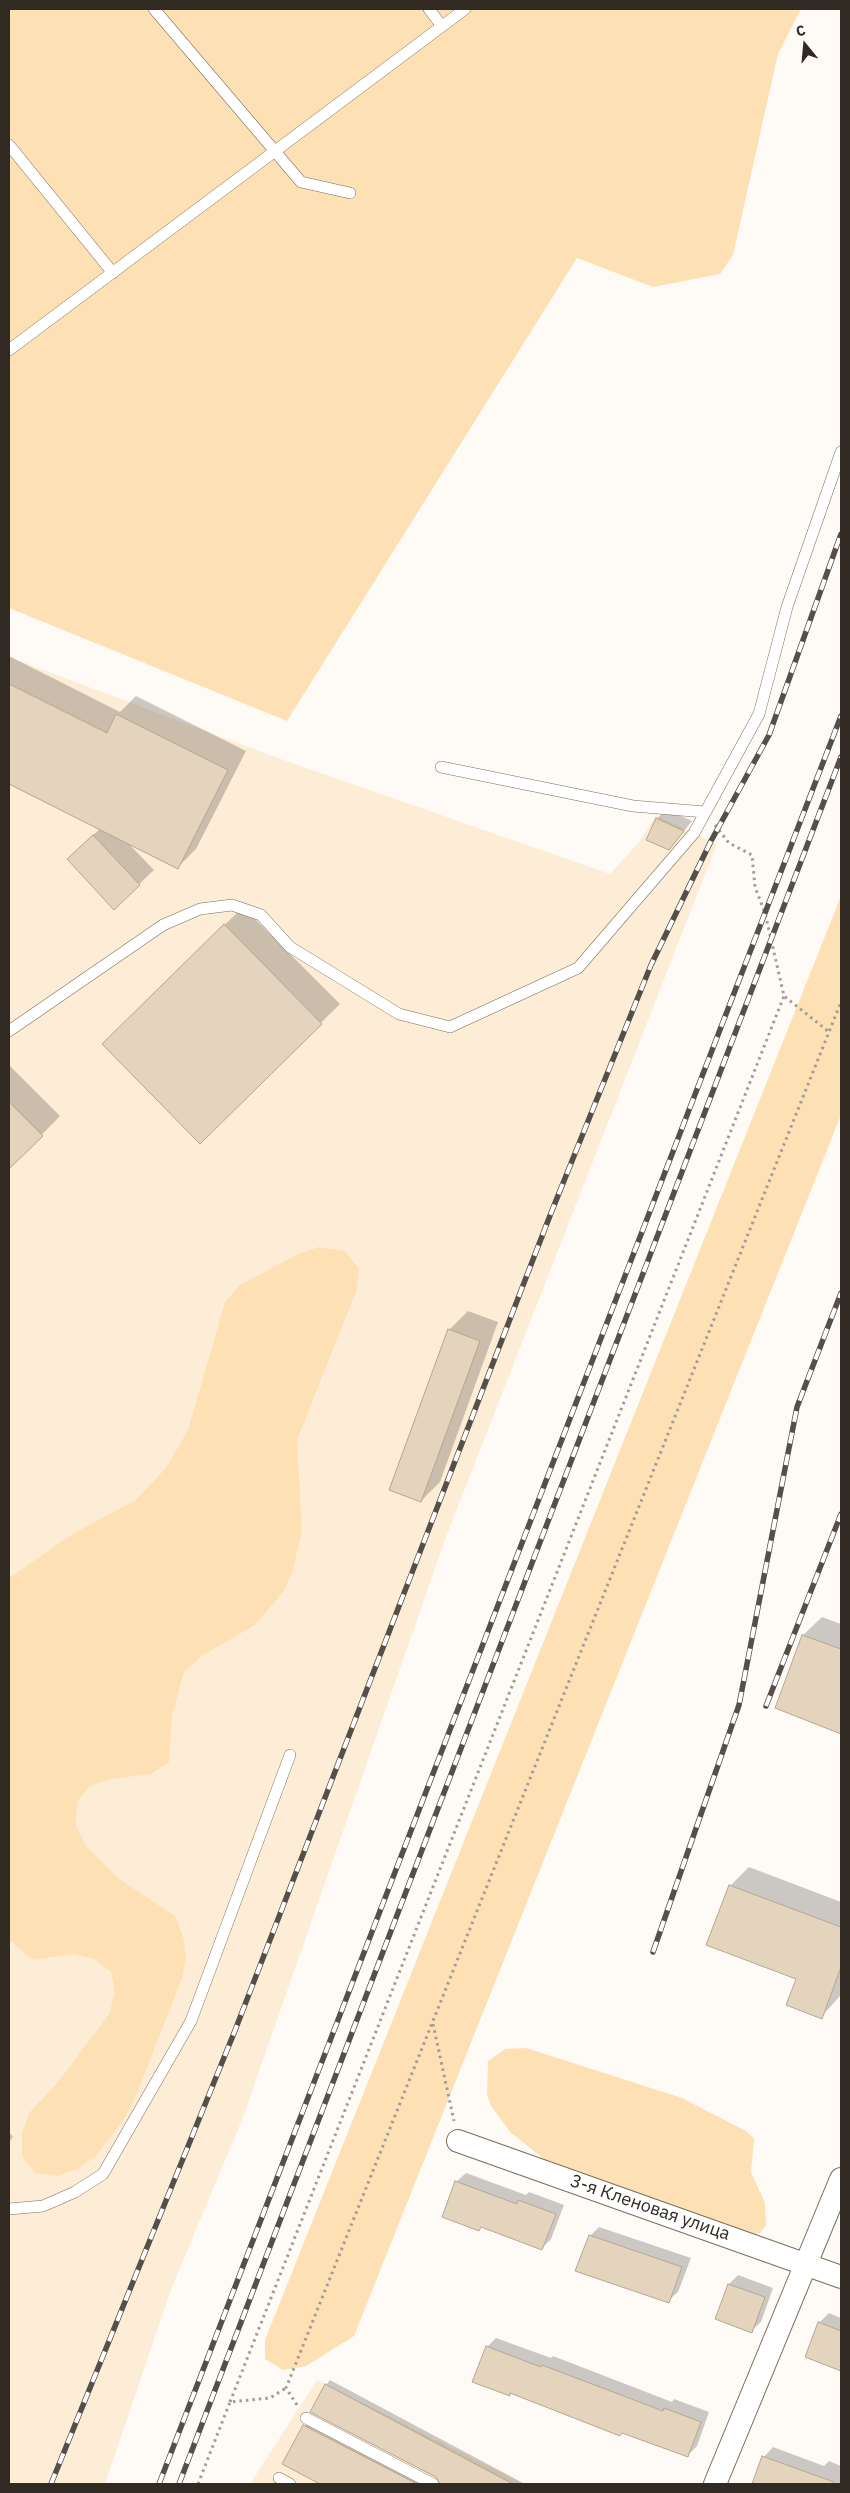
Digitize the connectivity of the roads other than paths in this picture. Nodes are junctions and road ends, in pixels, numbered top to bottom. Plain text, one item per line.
1 (154, 9) edge
2 (429, 9) edge
3 (465, 9) edge
4 (441, 25) junction
5 (9, 145) edge
6 (273, 152) junction
7 (350, 193) dead end
8 (113, 273) junction
9 (9, 350) edge
10 (841, 452) edge
11 (440, 767) dead end
12 (705, 812) junction
13 (9, 1032) edge
14 (290, 1755) dead end
15 (458, 2141) road end
16 (841, 2179) edge
17 (9, 2209) edge
18 (805, 2263) junction
19 (841, 2277) edge
20 (306, 2418) road end
21 (279, 2478) dead end
22 (290, 2484) edge
23 (433, 2484) edge
24 (715, 2484) edge

1 - 6 lane
2 - 4 lane
3 - 4 lane
4 - 6 lane
5 - 8 lane
6 - 7 lane
6 - 8 lane
8 - 9 lane
10 - 12 lane
11 - 12 lane
12 - 13 lane
14 - 17 lane
15 - 18 street, 3-я Кленовая улица
16 - 18 street
18 - 19 street, 3-я Кленовая улица
18 - 24 street
20 - 23 lane
21 - 22 lane

